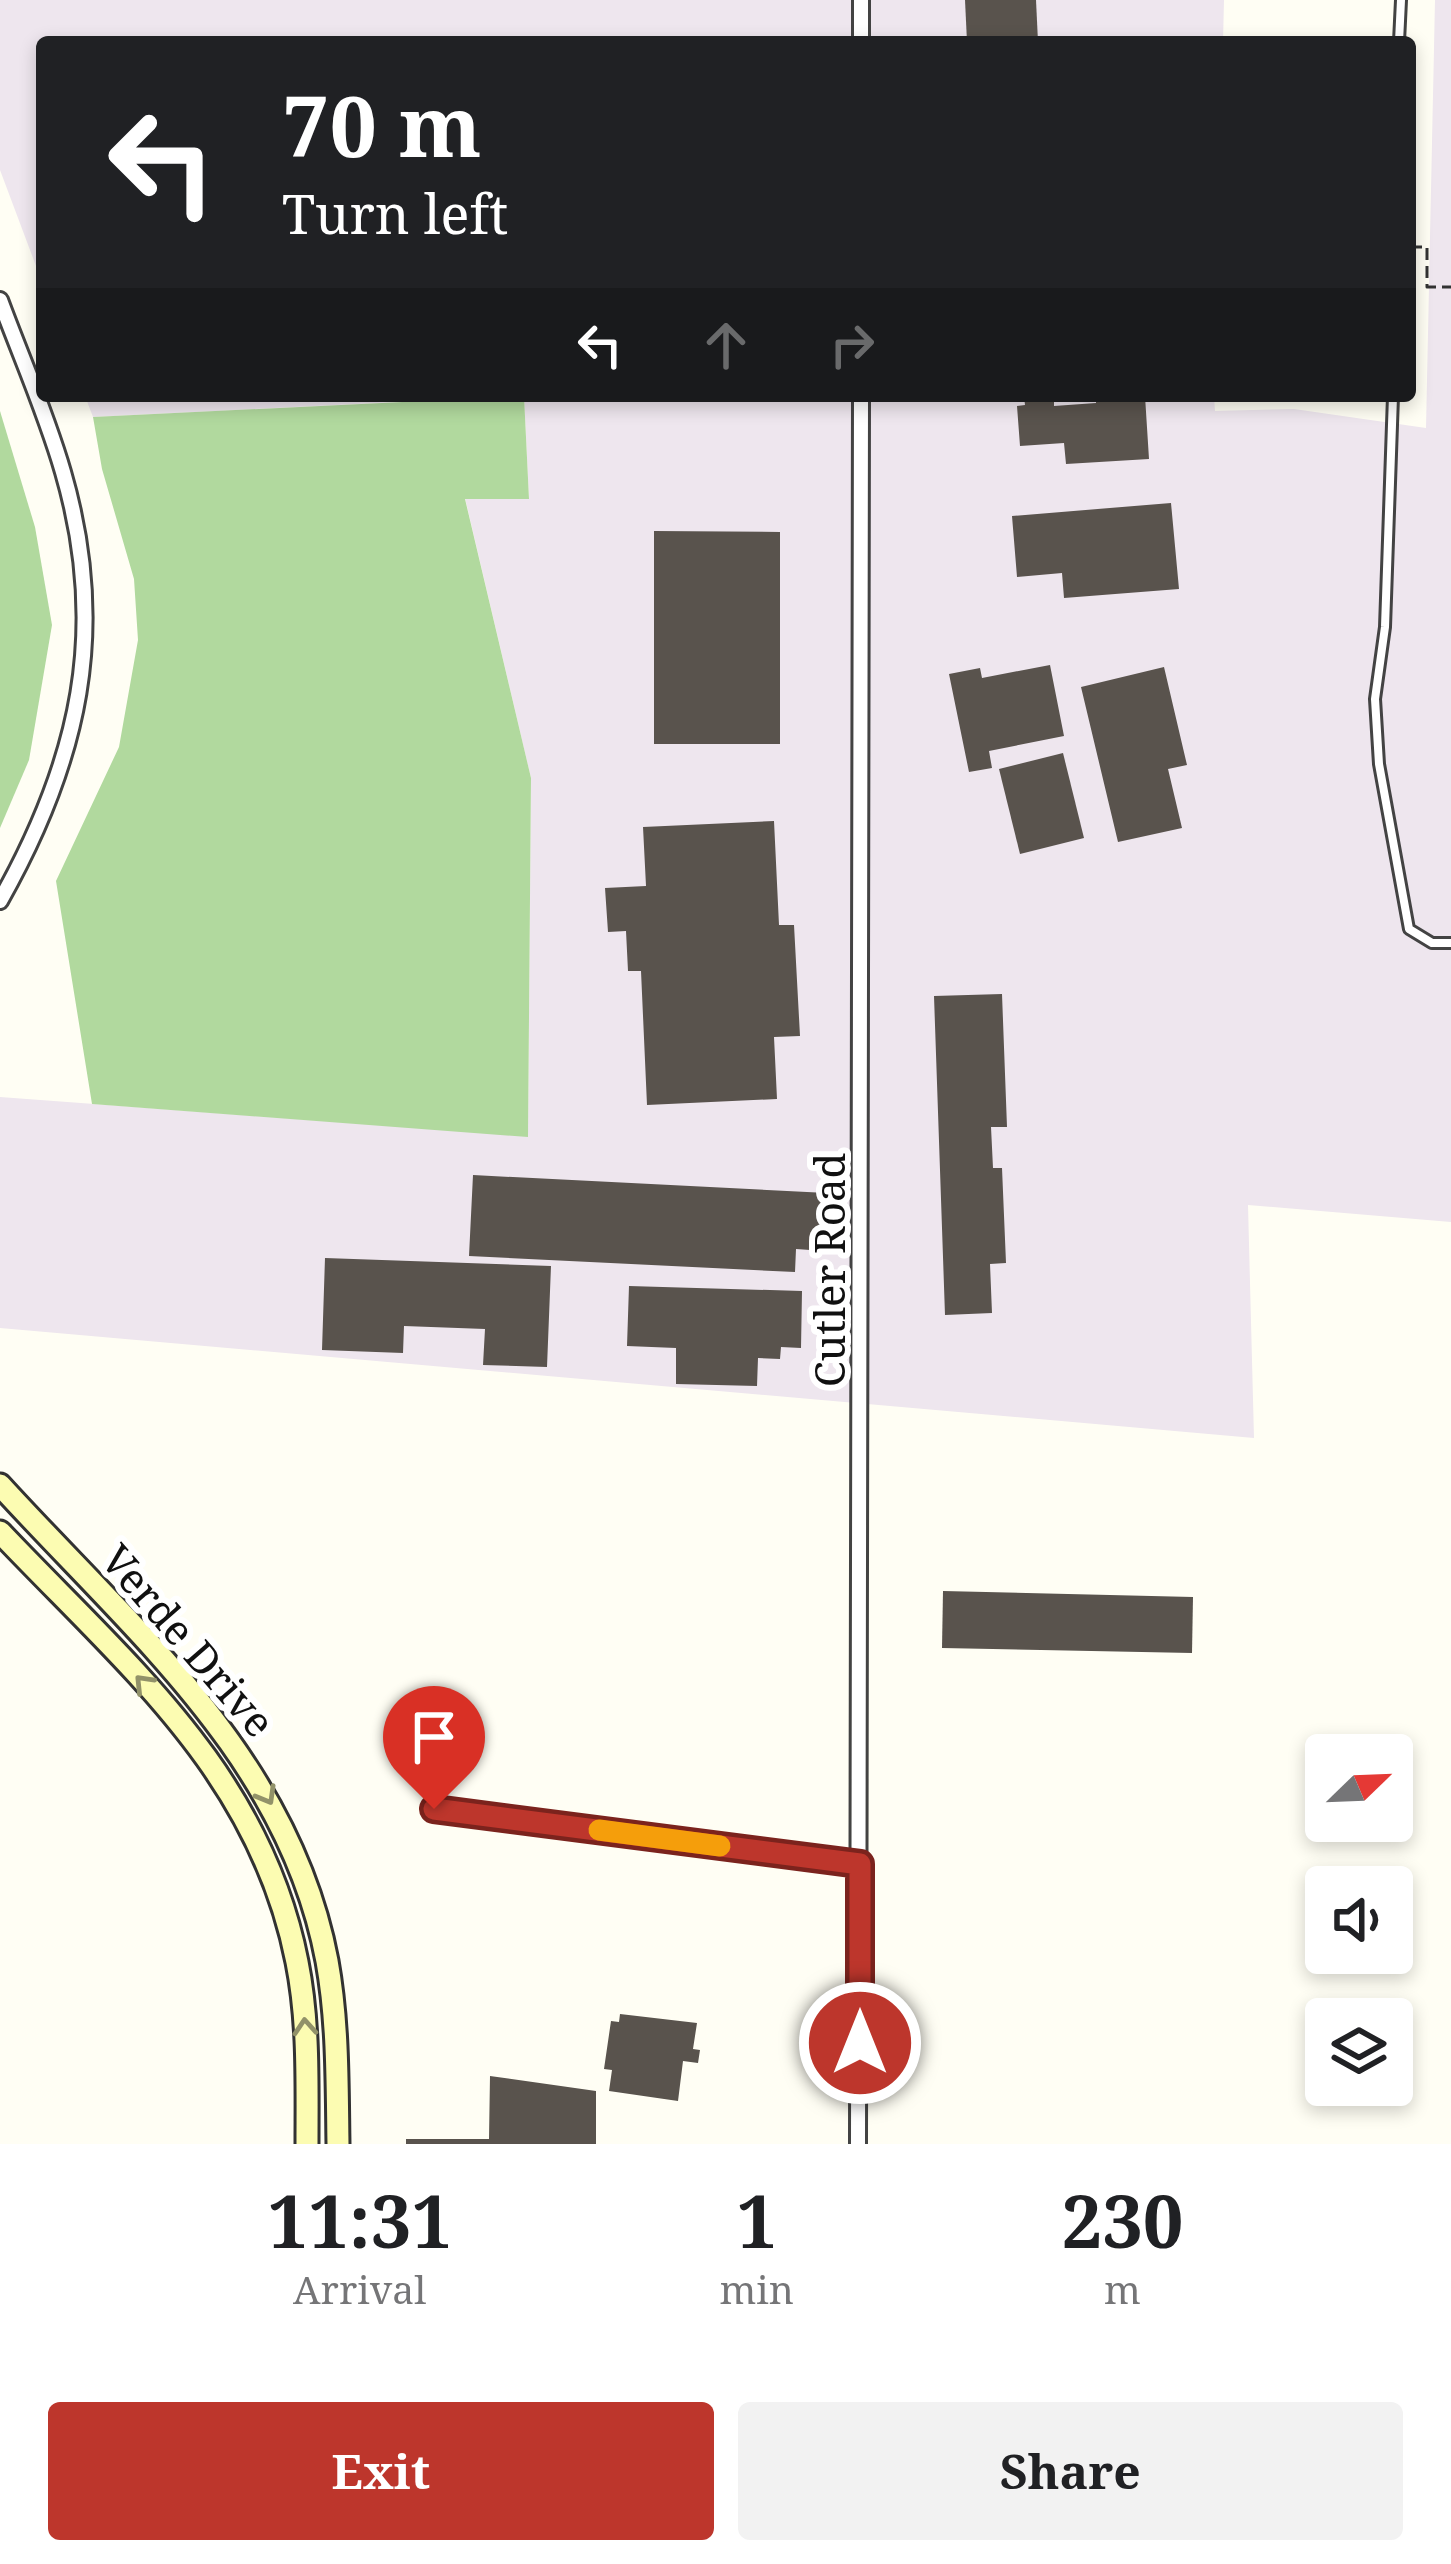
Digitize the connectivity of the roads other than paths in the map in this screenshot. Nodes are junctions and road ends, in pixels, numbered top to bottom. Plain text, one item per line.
1 (861, 0) edge
2 (1401, 0) edge
3 (861, 36) edge
4 (1400, 36) edge
5 (0, 300) edge
6 (36, 400) edge
7 (37, 402) edge
8 (861, 402) edge
9 (1393, 402) edge
10 (0, 901) edge
11 (1451, 944) edge
12 (0, 1485) edge
13 (0, 1532) edge
14 (434, 1809) dead end
15 (860, 1864) junction
16 (307, 2144) edge
17 (338, 2144) edge
18 (858, 2144) edge

1 - 3 street
2 - 4 lane
5 - 6 street
7 - 10 street
8 - 15 street, Cutler Road
9 - 11 lane
12 -> 17 main road, Verde Drive
16 -> 13 main road, Verde Drive
14 - 15 lane
15 - 18 street, Cutler Road

